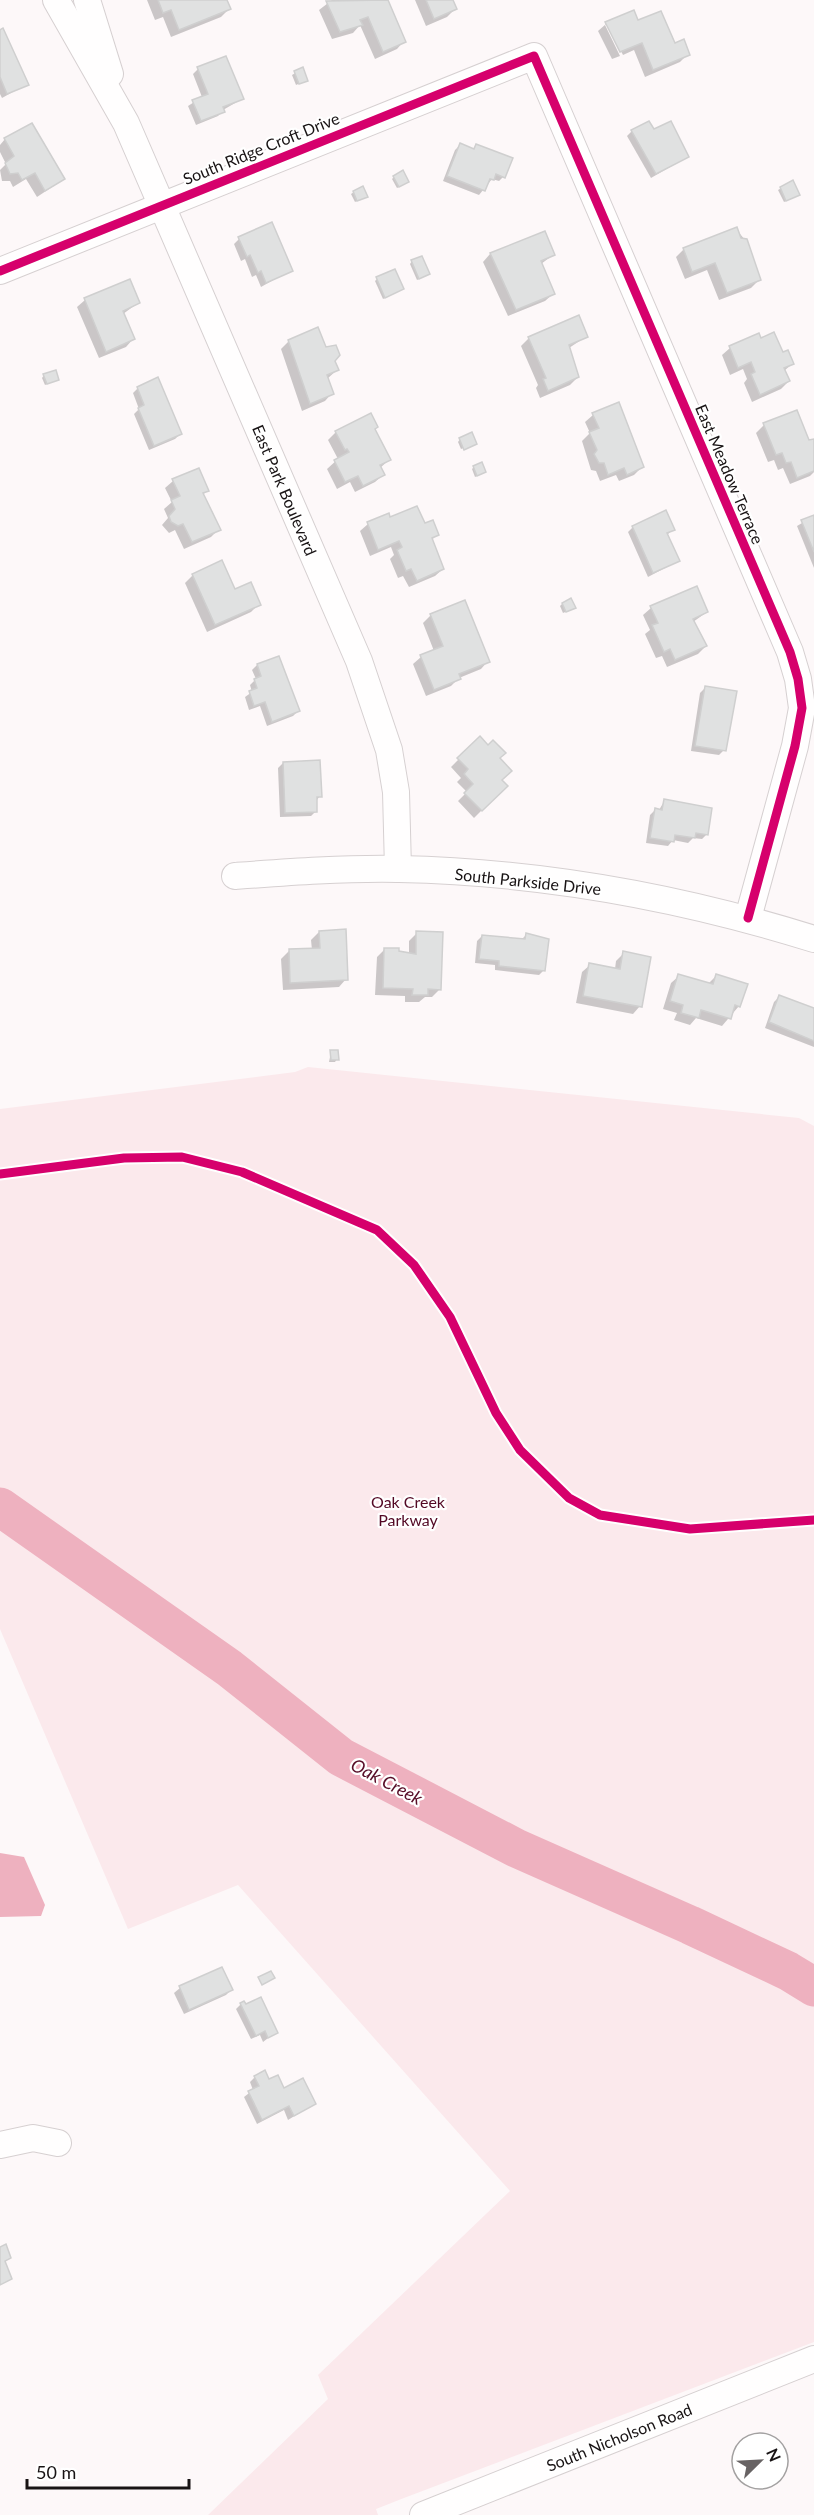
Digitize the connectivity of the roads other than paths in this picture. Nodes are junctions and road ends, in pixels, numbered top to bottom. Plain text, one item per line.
1 (56, 0) edge
2 (87, 0) edge
3 (534, 56) joint
4 (126, 123) junction
5 (162, 204) junction
6 (0, 271) edge
7 (399, 869) junction
8 (236, 876) dead end
9 (748, 918) junction
10 (814, 939) edge
11 (58, 2143) dead end
12 (0, 2145) edge
13 (814, 2359) edge
14 (423, 2515) edge

1 - 4 street, East Park Boulevard
2 - 4 street, East Park Boulevard
3 - 5 street, South Ridge Croft Drive
3 - 9 street, East Meadow Terrace
4 - 5 street, East Park Boulevard
5 - 6 street, South Ridge Croft Drive
5 - 7 street, East Park Boulevard
7 - 8 street, South Parkside Drive
7 - 9 street, South Parkside Drive
9 - 10 street, South Parkside Drive
11 - 12 street
13 - 14 street, South Nicholson Road

